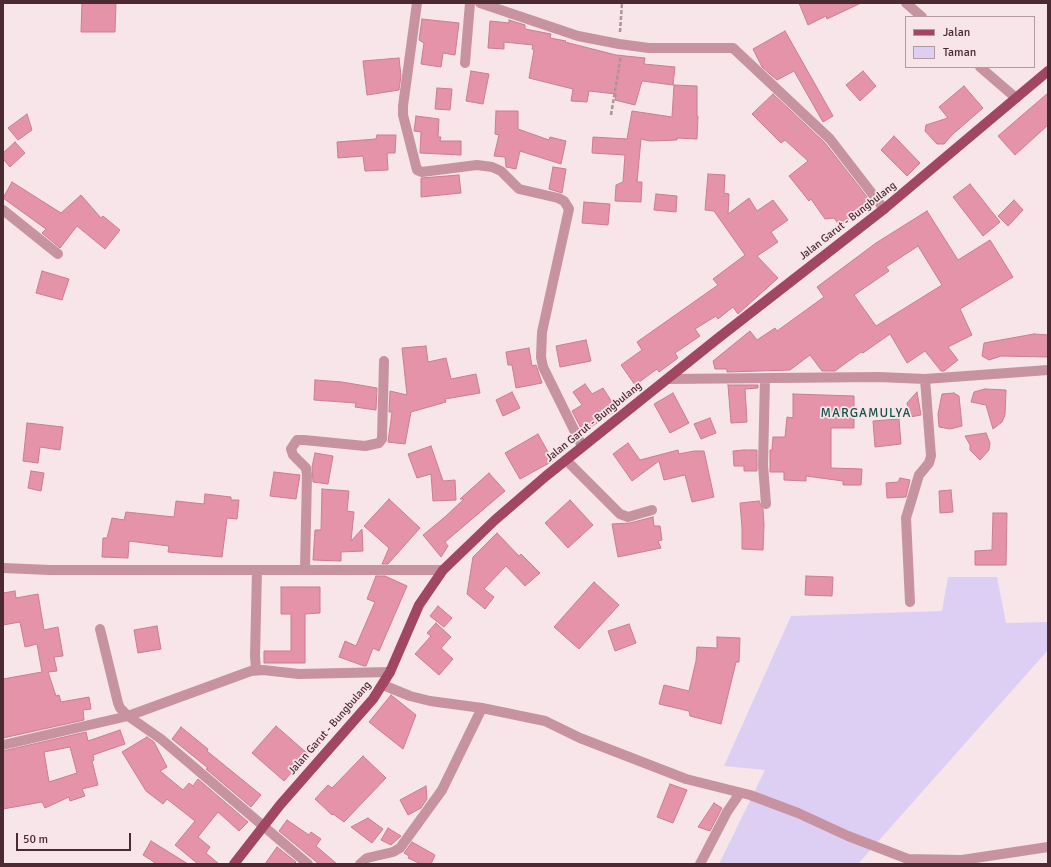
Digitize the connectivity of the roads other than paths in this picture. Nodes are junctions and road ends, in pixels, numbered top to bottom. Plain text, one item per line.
1 (417, 3) edge
2 (470, 3) edge
3 (480, 3) edge
4 (906, 3) edge
5 (921, 16) edge
6 (465, 63) dead end
7 (981, 68) edge
8 (1048, 72) edge
9 (1016, 98) junction
10 (884, 209) junction
11 (3, 210) edge
12 (58, 254) dead end
13 (384, 361) dead end
14 (1048, 370) edge
15 (765, 378) junction
16 (668, 379) junction
17 (925, 379) junction
18 (582, 446) junction
19 (566, 460) junction
20 (766, 504) dead end
21 (652, 510) dead end
22 (3, 568) edge
23 (305, 569) junction
24 (257, 570) junction
25 (443, 570) junction
26 (910, 602) dead end
27 (100, 629) dead end
28 (256, 670) junction
29 (390, 672) junction
30 (383, 685) junction
31 (482, 708) junction
32 (128, 716) junction
33 (3, 745) edge
34 (740, 793) junction
35 (262, 826) junction
36 (1048, 847) edge
37 (948, 862) edge
38 (234, 864) edge
39 (308, 864) edge
40 (360, 864) edge
41 (700, 864) edge

1 - 18 street
2 - 6 street
3 - 10 street
4 - 5 street
7 - 9 street
8 - 9 main road, Jalan Garut - Bungbulang
9 - 10 main road, Jalan Garut - Bungbulang
10 - 16 main road, Jalan Garut - Bungbulang
11 - 12 street
13 - 23 street
14 - 17 street
15 - 16 street
15 - 17 street
15 - 20 street
16 - 18 main road, Jalan Garut - Bungbulang
17 - 26 street
18 - 19 main road, Jalan Garut - Bungbulang
19 - 21 street
19 - 25 main road, Jalan Garut - Bungbulang
22 - 24 street
23 - 24 street
23 - 25 street
24 - 28 street
25 - 29 main road, Jalan Garut - Bungbulang
27 - 32 street
28 - 29 street
28 - 32 street
29 - 30 main road, Jalan Garut - Bungbulang
30 - 31 street
30 - 35 main road, Jalan Garut - Bungbulang
31 - 34 street
31 - 40 street
32 - 33 street
32 - 35 street
34 - 37 street
34 - 41 street
35 - 38 main road, Jalan Garut - Bungbulang
35 - 39 street
36 - 37 street

